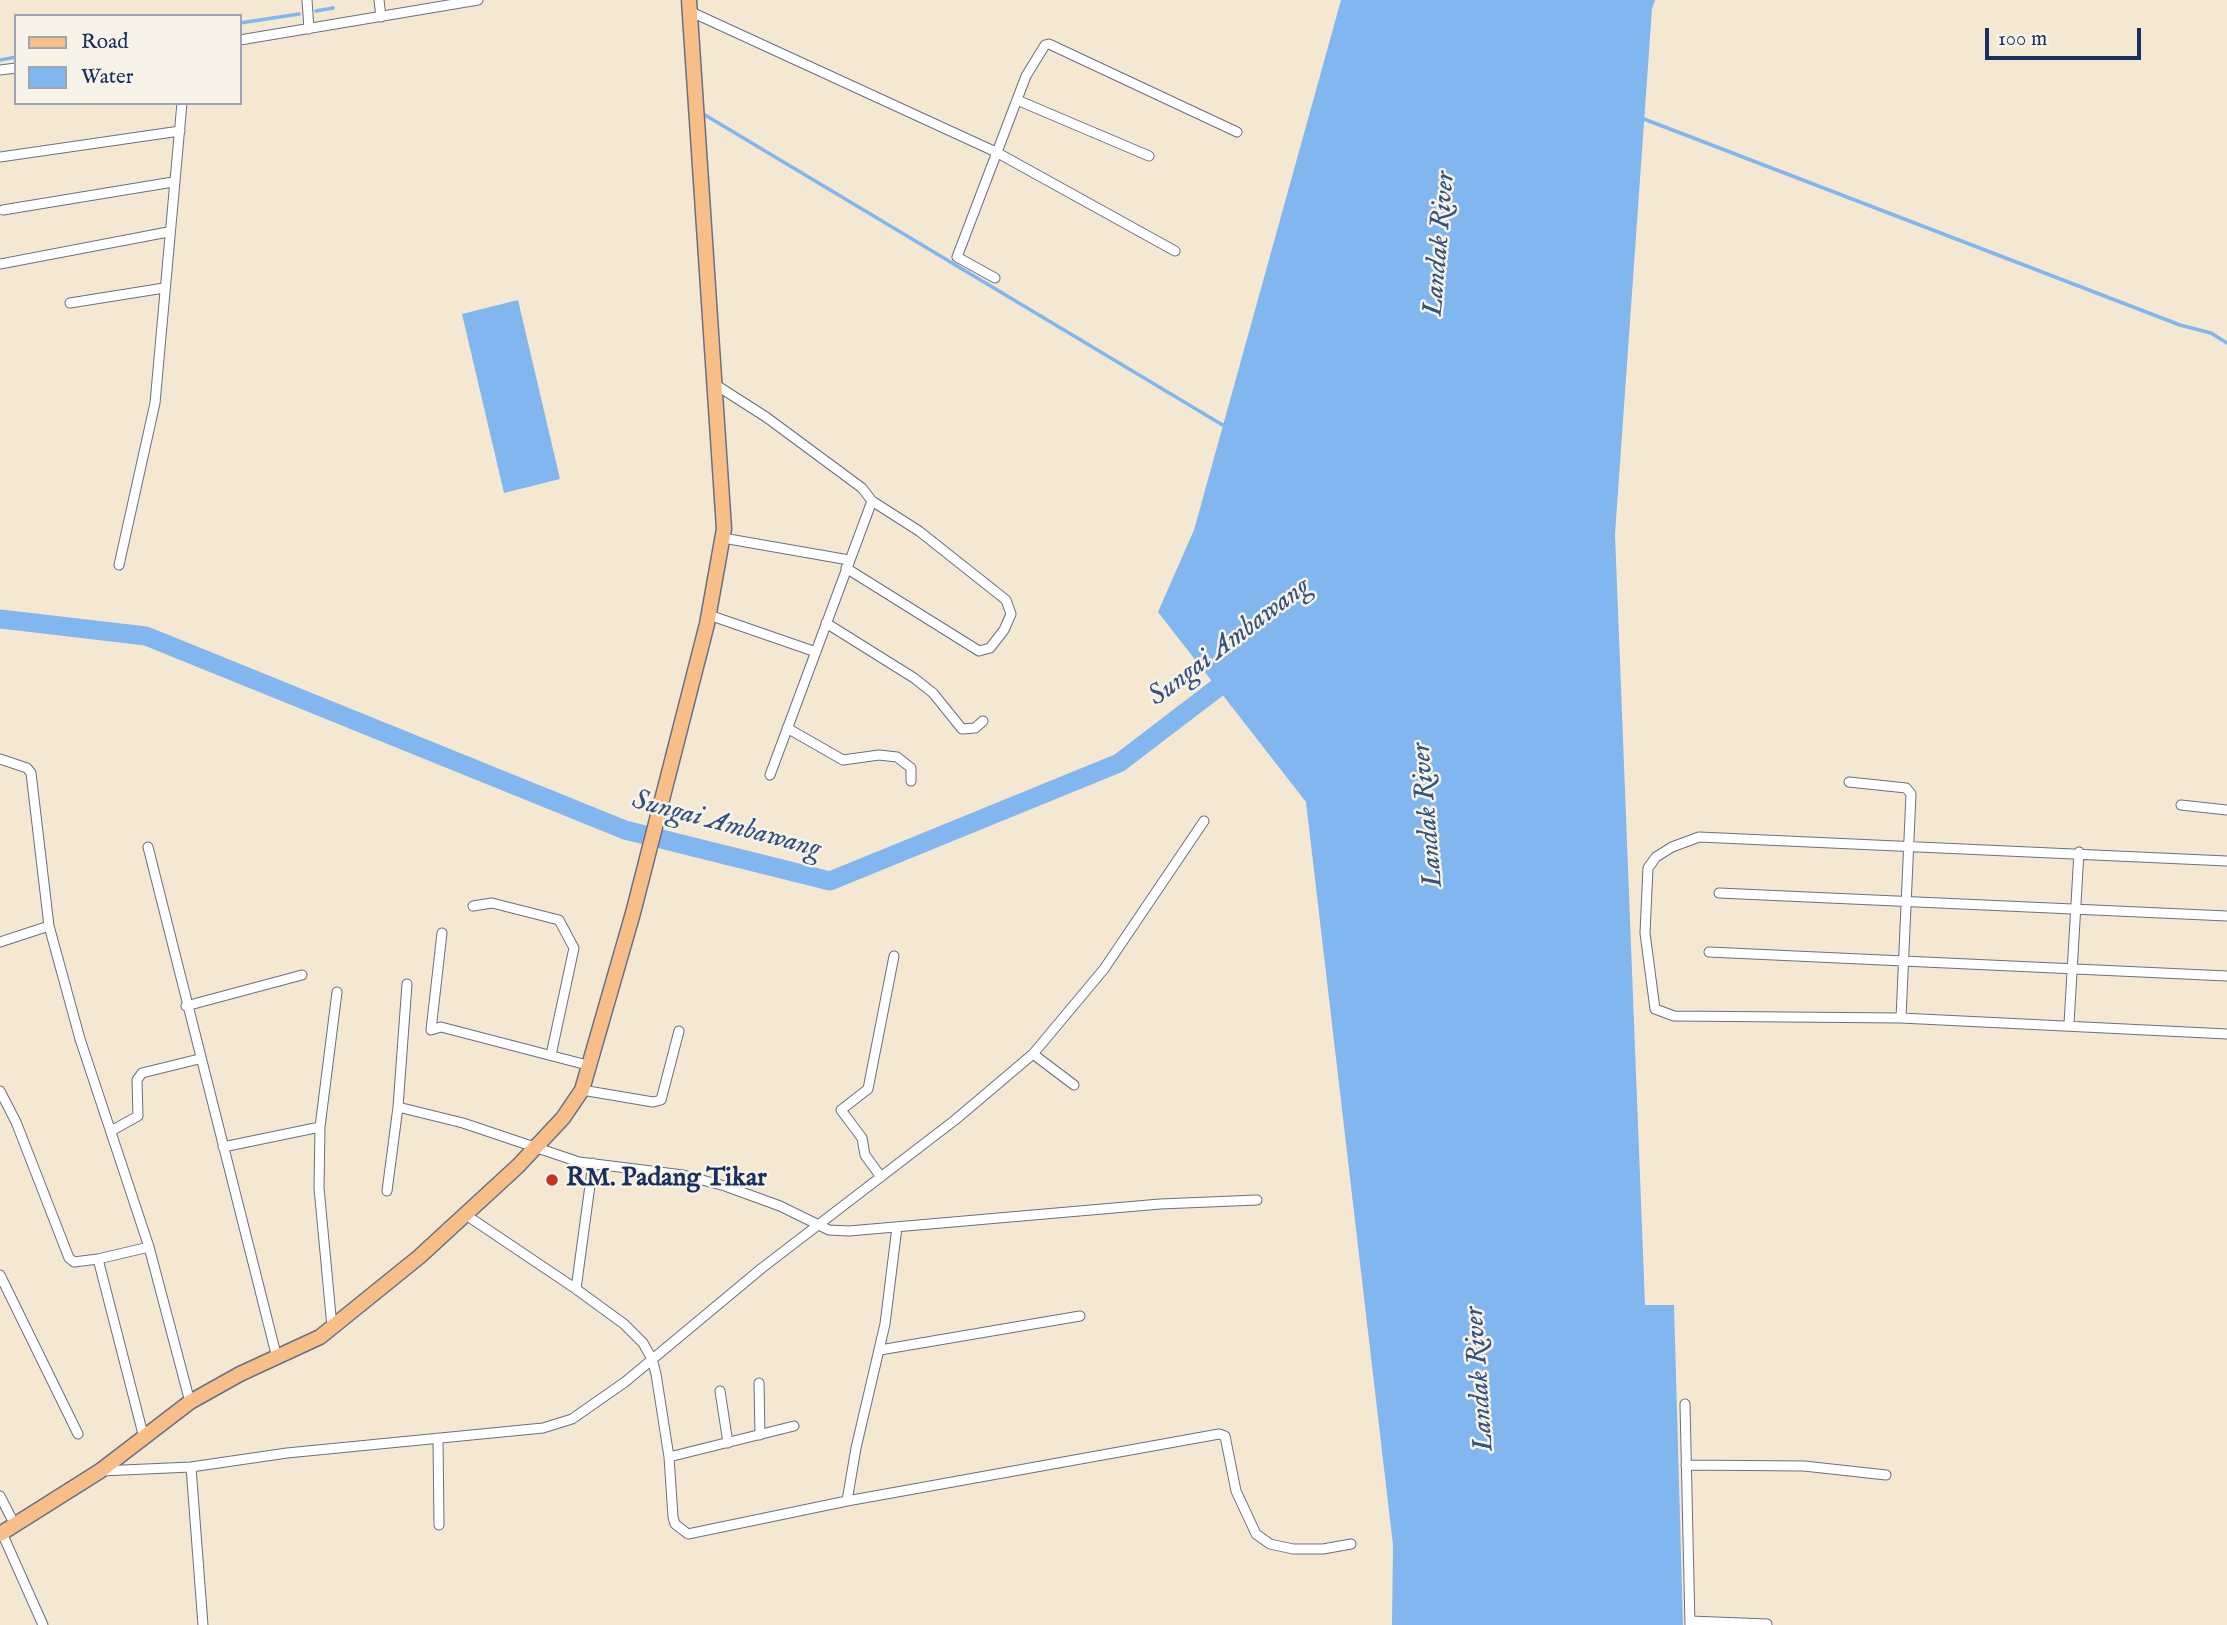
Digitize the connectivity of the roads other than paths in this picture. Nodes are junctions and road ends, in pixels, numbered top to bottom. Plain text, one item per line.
1 (307, 0) edge
2 (379, 0) edge
3 (478, 0) edge
4 (689, 5) edge
5 (381, 17) junction
6 (309, 29) junction
7 (242, 40) edge
8 (1017, 100) junction
9 (182, 105) edge
10 (180, 131) junction
11 (1237, 132) dead end
12 (996, 152) junction
13 (1149, 156) dead end
14 (0, 157) edge
15 (173, 182) junction
16 (3, 210) dead end
17 (168, 232) junction
18 (1175, 251) dead end
19 (0, 264) edge
20 (995, 278) dead end
21 (164, 288) junction
22 (70, 303) dead end
23 (716, 385) junction
24 (872, 501) junction
25 (723, 538) junction
26 (848, 564) junction
27 (119, 565) dead end
28 (709, 615) junction
29 (826, 623) junction
30 (816, 652) junction
31 (983, 721) dead end
32 (787, 728) junction
33 (0, 759) edge
34 (770, 775) dead end
35 (911, 781) dead end
36 (1849, 782) dead end
37 (2181, 805) dead end
38 (2227, 810) edge
39 (1205, 821) dead end
40 (1909, 844) junction
41 (148, 847) dead end
42 (2080, 852) junction
43 (2227, 861) edge
44 (1719, 892) dead end
45 (1905, 899) junction
46 (473, 905) dead end
47 (2077, 907) junction
48 (2227, 916) edge
49 (49, 926) junction
50 (442, 933) dead end
51 (0, 942) edge
52 (1709, 952) dead end
53 (894, 956) dead end
54 (1903, 960) junction
55 (2073, 968) junction
56 (302, 975) dead end
57 (2227, 976) edge
58 (407, 984) dead end
59 (337, 992) dead end
60 (186, 1006) junction
61 (1901, 1018) junction
62 (2068, 1024) junction
63 (679, 1031) dead end
64 (2227, 1034) edge
65 (1033, 1054) junction
66 (551, 1055) junction
67 (199, 1059) junction
68 (591, 1066) junction
69 (1074, 1086) dead end
70 (582, 1090) junction
71 (0, 1091) edge
72 (398, 1107) junction
73 (320, 1127) junction
74 (111, 1131) junction
75 (223, 1147) junction
76 (537, 1148) junction
77 (593, 1163) junction
78 (881, 1177) junction
79 (387, 1191) dead end
80 (1257, 1200) dead end
81 (466, 1215) junction
82 (817, 1225) junction
83 (897, 1227) junction
84 (149, 1247) junction
85 (98, 1259) junction
86 (0, 1275) edge
87 (576, 1289) junction
88 (1080, 1317) dead end
89 (332, 1328) junction
90 (880, 1350) junction
91 (277, 1358) junction
92 (652, 1359) junction
93 (759, 1383) dead end
94 (720, 1391) dead end
95 (190, 1402) junction
96 (1685, 1404) dead end
97 (794, 1426) dead end
98 (78, 1434) dead end
99 (760, 1435) junction
100 (144, 1438) junction
101 (438, 1438) junction
102 (728, 1443) junction
103 (669, 1457) junction
104 (1686, 1465) junction
105 (191, 1467) junction
106 (100, 1471) junction
107 (1886, 1475) dead end
108 (0, 1496) edge
109 (847, 1501) junction
110 (439, 1525) dead end
111 (6, 1530) edge
112 (1350, 1544) dead end
113 (1690, 1623) edge
114 (1767, 1624) edge
115 (43, 1625) edge
116 (204, 1625) edge

1 - 6 street
2 - 5 street
3 - 5 street
4 - 12 street
4 - 23 main road
5 - 6 street
6 - 7 street
8 - 11 street
8 - 12 street
8 - 13 street
9 - 10 street
10 - 14 street
10 - 15 street
12 - 18 street
12 - 20 street
15 - 16 street
15 - 17 street
17 - 19 street
17 - 21 street
21 - 22 street
21 - 27 street
23 - 24 street
23 - 25 main road
24 - 26 street
24 - 26 street
25 - 26 street
25 - 28 main road
26 - 29 street
28 - 30 street
28 - 68 main road
29 - 30 street
29 - 31 street
30 - 32 street
32 - 34 street
32 - 35 street
33 - 49 street
36 - 40 street
37 - 38 street
39 - 65 street
40 - 42 street
40 - 45 street
40 - 61 street
41 - 60 street
42 - 43 street
42 - 47 street
44 - 45 street
45 - 47 street
45 - 54 street
46 - 66 street
47 - 48 street
47 - 55 street
49 - 51 street
49 - 74 street
50 - 66 street
52 - 54 street
53 - 78 street
54 - 55 street
54 - 61 street
55 - 57 street
55 - 62 street
56 - 60 street
58 - 72 street
59 - 73 street
60 - 67 street
61 - 62 street
62 - 64 street
63 - 70 street
65 - 69 street
65 - 78 street
66 - 68 street
67 - 74 street
67 - 75 street
68 - 70 main road
70 - 76 main road
71 - 85 street
72 - 76 street
72 - 79 street
73 - 75 street
73 - 89 street
74 - 84 street
75 - 91 street
76 - 77 street
76 - 81 main road
77 - 82 street
77 - 87 street
78 - 82 street
80 - 83 street
81 - 87 street
81 - 89 main road
82 - 83 street
82 - 92 street
83 - 90 street
84 - 85 street
84 - 95 street
85 - 100 street
86 - 98 street
87 - 92 street
88 - 90 street
89 - 91 main road
90 - 109 street
91 - 95 main road
92 - 101 street
92 - 103 street
93 - 99 street
94 - 102 street
95 - 100 main road
96 - 104 street
97 - 99 street
99 - 102 street
100 - 106 main road
101 - 105 street
101 - 110 street
102 - 103 street
103 - 109 street
104 - 107 street
104 - 113 street
105 - 106 street
105 - 116 street
106 - 111 main road
108 - 111 street
109 - 112 street
111 - 115 street
113 - 114 street

